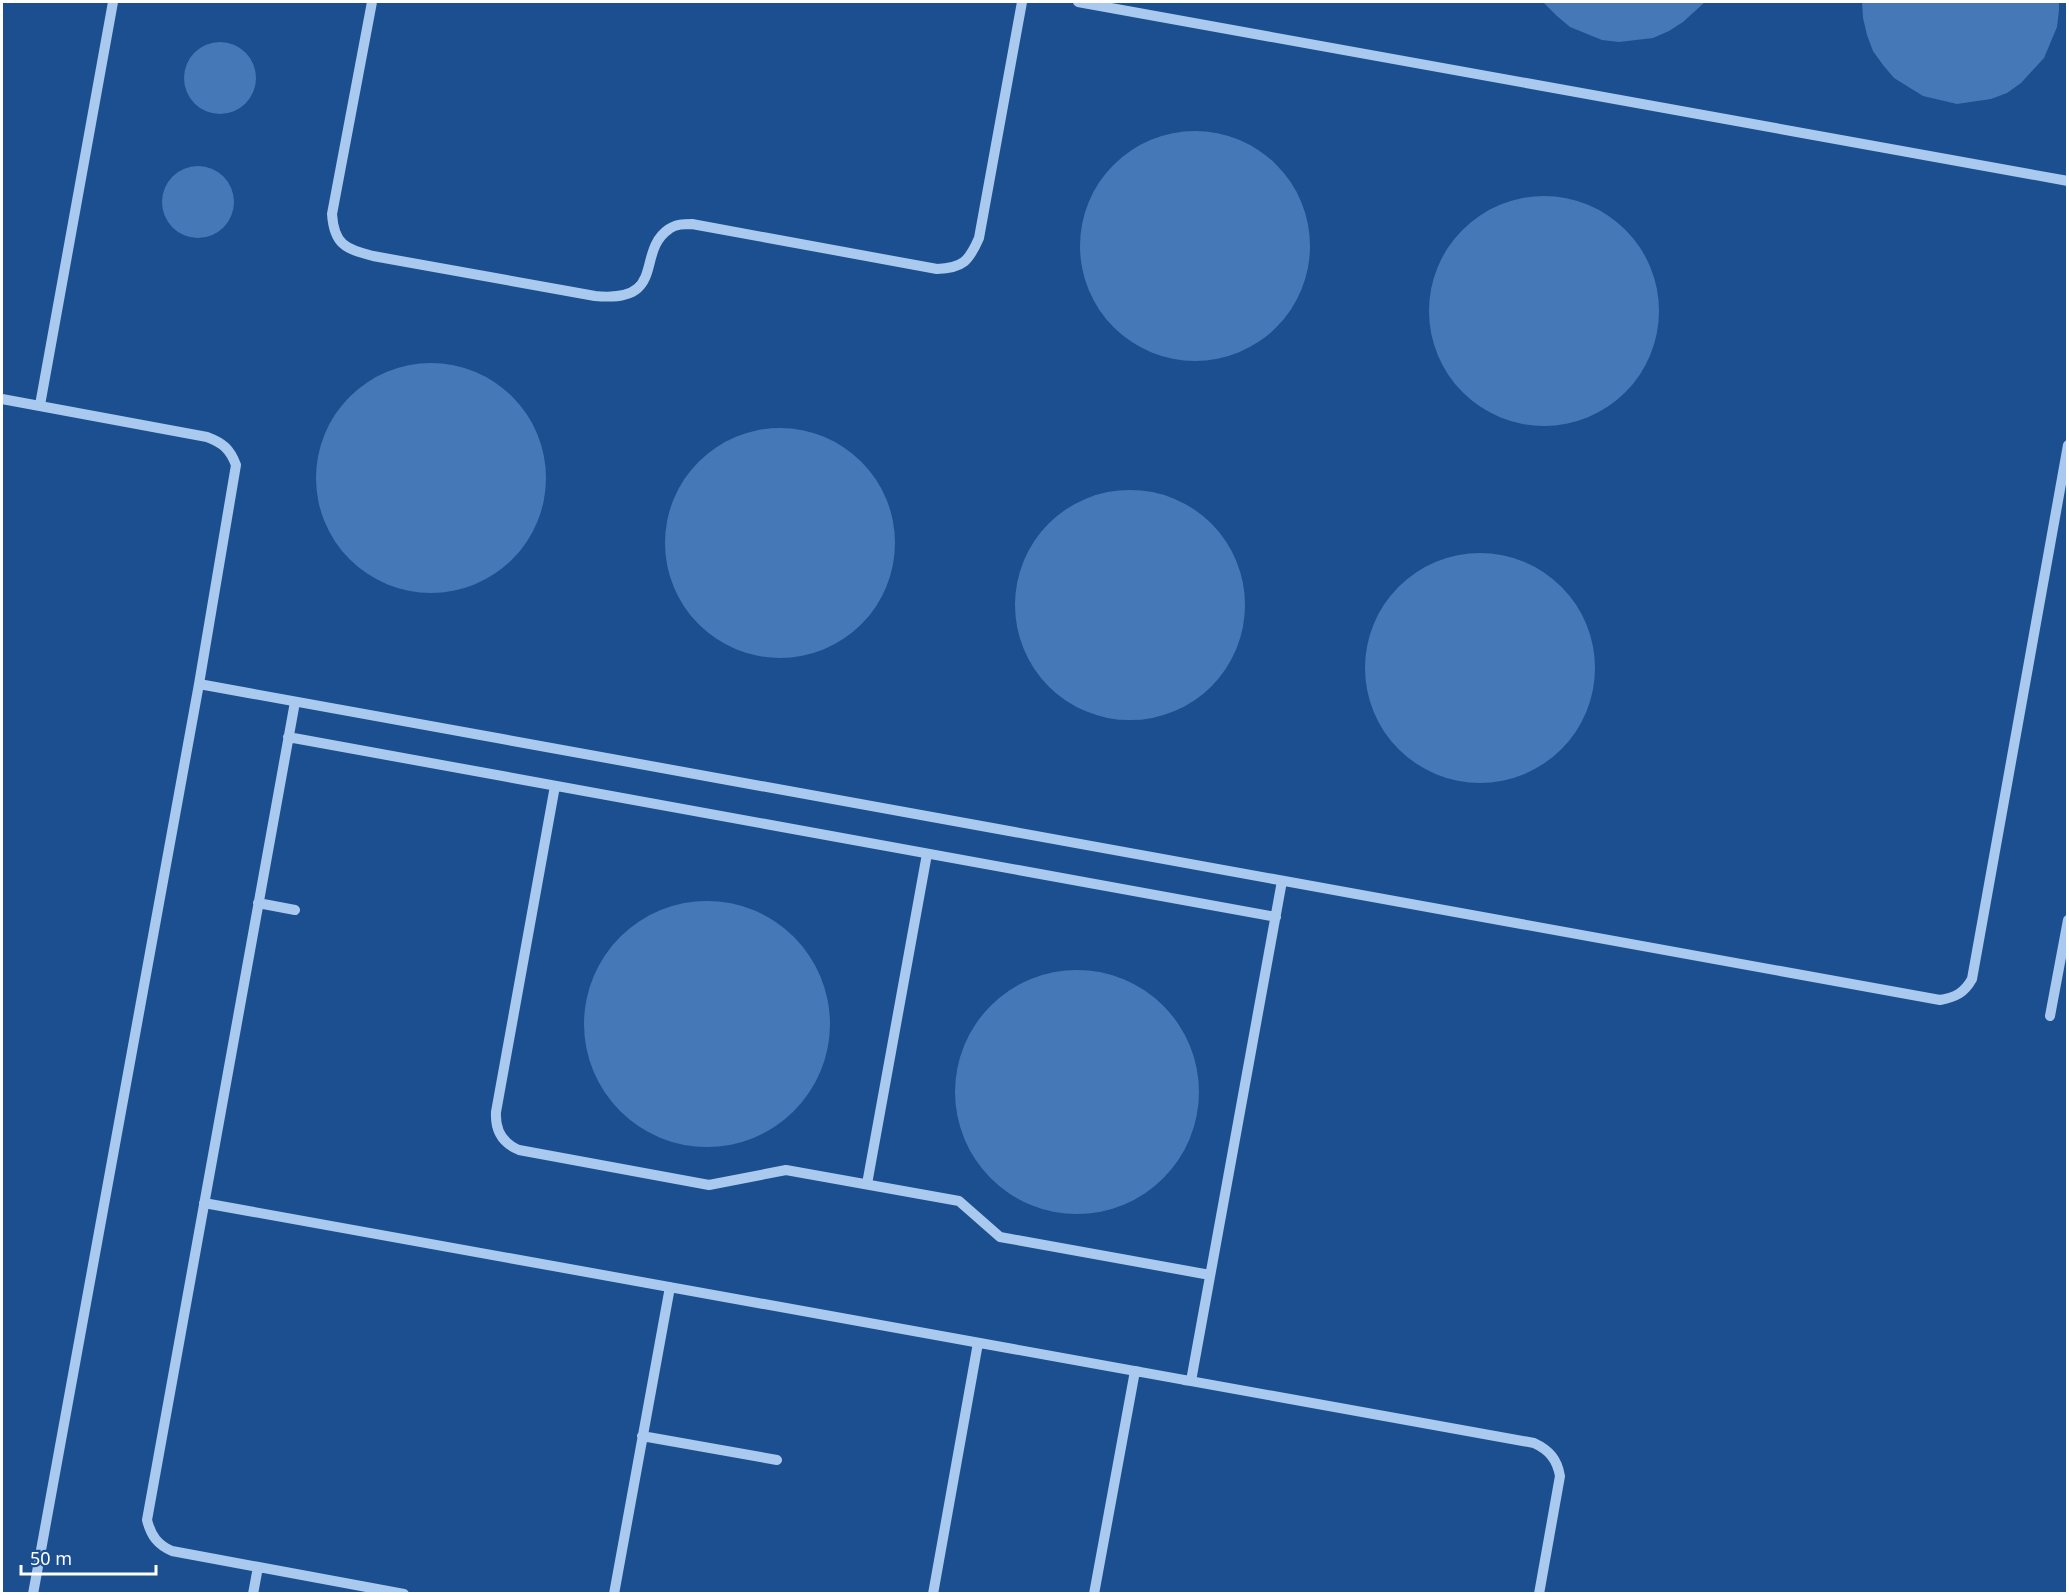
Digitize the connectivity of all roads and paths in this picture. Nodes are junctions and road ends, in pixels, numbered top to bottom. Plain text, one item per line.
1 (113, 2) edge
2 (372, 2) edge
3 (1022, 2) edge
4 (1078, 2) edge
5 (2067, 181) edge
6 (2, 399) edge
7 (39, 405) junction
8 (2067, 445) edge
9 (199, 684) junction
10 (295, 702) junction
11 (288, 737) junction
12 (555, 786) junction
13 (927, 854) junction
14 (1282, 880) junction
15 (258, 903) junction
16 (295, 910) dead end
17 (1276, 917) junction
18 (2067, 920) edge
19 (2066, 935) edge
20 (2050, 1016) dead end
21 (867, 1184) junction
22 (204, 1203) junction
23 (1210, 1275) junction
24 (669, 1287) junction
25 (978, 1343) junction
26 (642, 1436) junction
27 (777, 1460) dead end
28 (258, 1567) junction
29 (33, 1593) edge
30 (253, 1593) edge
31 (404, 1593) edge
32 (614, 1593) edge
33 (933, 1593) edge
34 (1094, 1593) edge
35 (1539, 1593) edge

1 - 7 lane
2 - 3 lane
4 - 5 lane
6 - 7 lane
7 - 9 lane
8 - 14 lane
9 - 10 lane
9 - 29 lane
10 - 11 lane
10 - 14 lane
11 - 12 lane
11 - 15 lane
12 - 13 lane
12 - 21 lane
13 - 17 lane
13 - 21 lane
14 - 17 lane
15 - 16 lane
15 - 22 lane
17 - 23 lane
18 - 19 lane
19 - 20 lane
21 - 23 lane
22 - 24 lane
22 - 28 lane
23 - 34 lane
24 - 25 lane
24 - 26 lane
25 - 33 lane
25 - 35 lane
26 - 27 lane
26 - 32 lane
28 - 30 lane
28 - 31 lane

